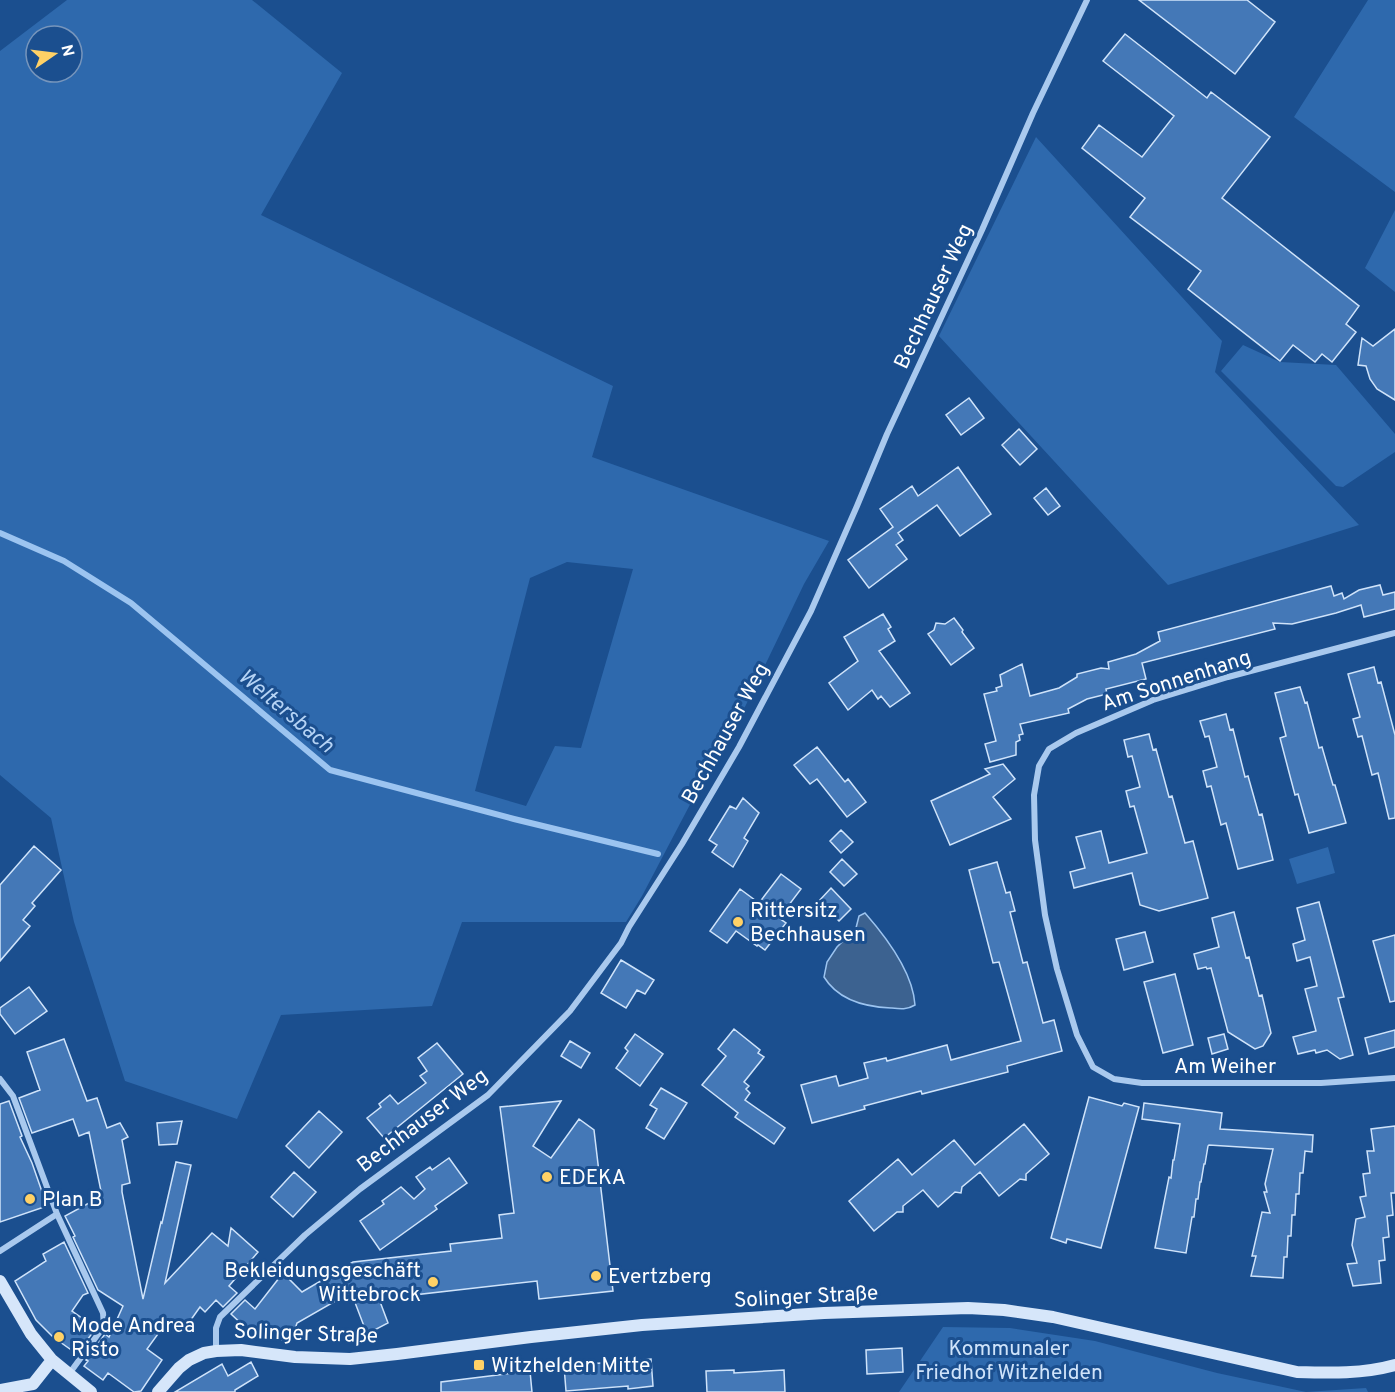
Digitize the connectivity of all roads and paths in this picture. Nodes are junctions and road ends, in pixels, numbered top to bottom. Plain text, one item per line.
1 (1087, 0) edge
2 (1395, 633) edge
3 (1077, 1035) joint
4 (1395, 1078) edge
5 (0, 1079) edge
6 (57, 1214) junction
7 (0, 1251) edge
8 (0, 1281) edge
9 (216, 1351) junction
10 (52, 1360) junction
11 (1395, 1365) edge
12 (69, 1374) junction
13 (34, 1388) edge
14 (0, 1390) edge
15 (91, 1392) edge
16 (158, 1392) edge

1 - 9 street, Bechhauser Weg
2 - 3 street, Am Sonnenhang
3 - 4 street, Am Weiher
5 - 6 street
6 - 7 street
6 - 12 street
8 - 10 main road
9 - 11 main road, Solinger Straße
9 - 16 main road, Solinger Straße
10 - 12 main road
10 - 13 main road
12 - 15 main road
13 - 14 main road

